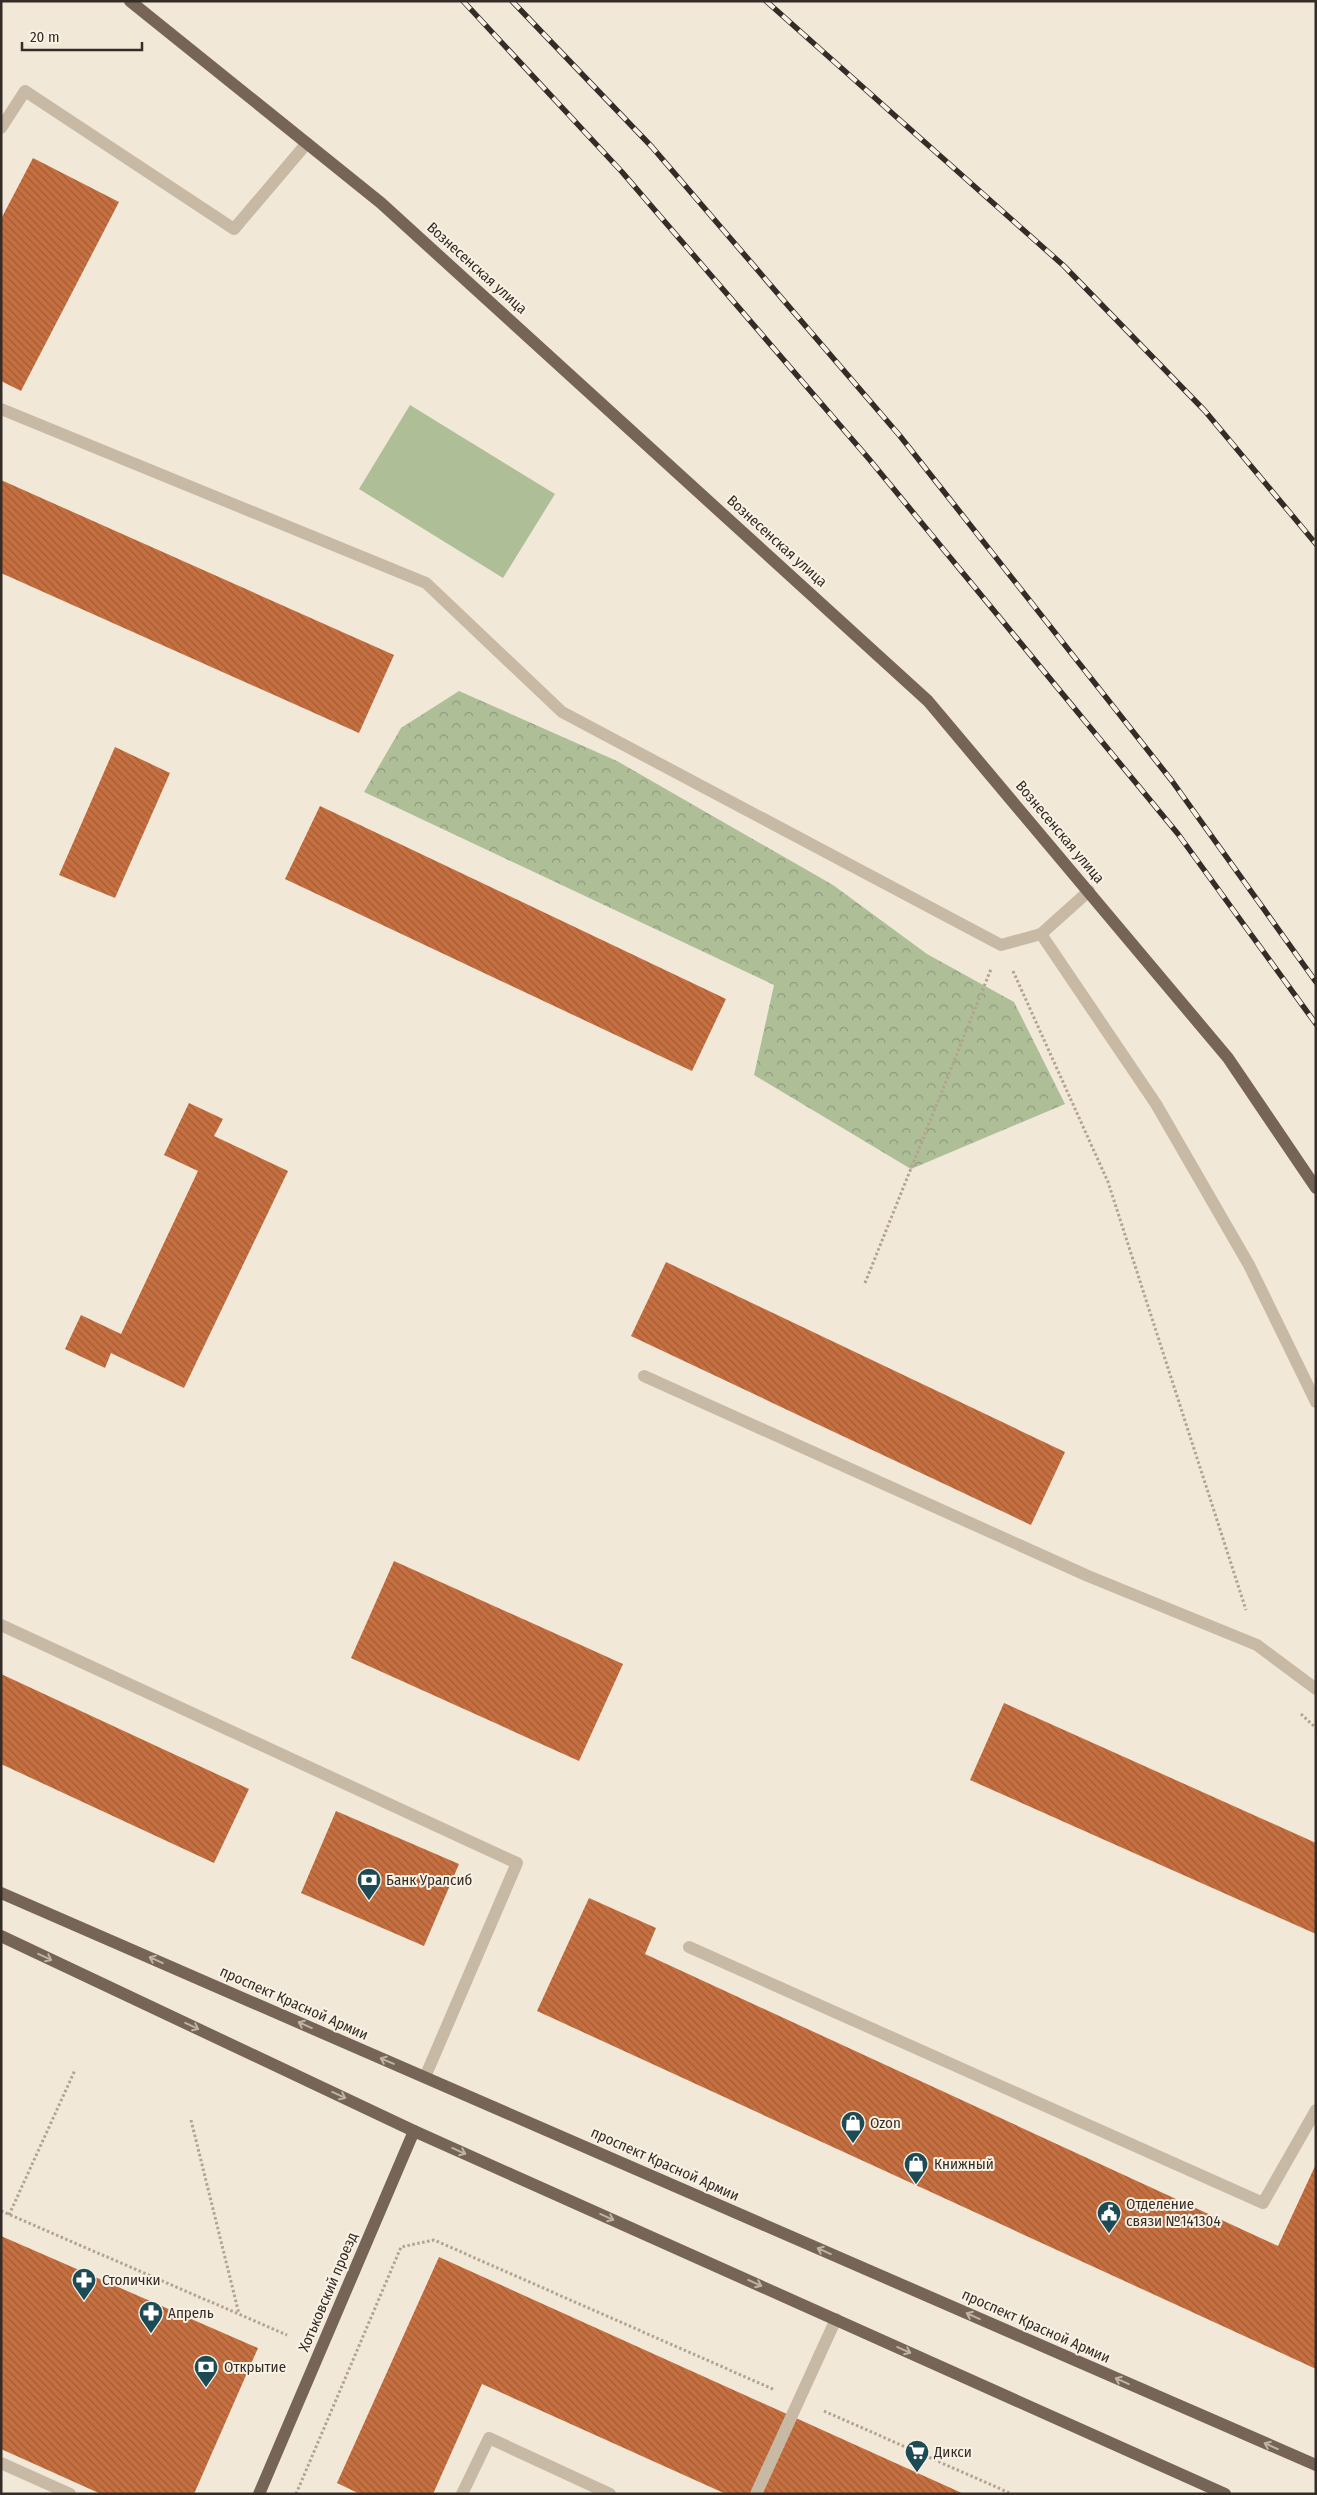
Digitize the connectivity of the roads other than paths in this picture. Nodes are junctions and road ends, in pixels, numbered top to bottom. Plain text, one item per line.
1 (130, 1) edge
2 (1, 128) edge
3 (307, 143) junction
4 (1, 409) edge
5 (1089, 891) junction
6 (1041, 934) junction
7 (1316, 1188) edge
8 (644, 1376) dead end
9 (1316, 1402) edge
10 (1, 1625) edge
11 (1316, 1689) edge
12 (1, 1893) edge
13 (1, 1936) edge
14 (690, 1947) dead end
15 (425, 2077) junction
16 (1316, 2110) edge
17 (414, 2131) junction
18 (836, 2319) junction
19 (1, 2463) edge
20 (1316, 2465) edge
21 (70, 2494) edge
22 (259, 2494) edge
23 (462, 2494) edge
24 (610, 2494) edge
25 (756, 2494) edge
26 (1225, 2494) edge

1 - 3 main road, Вознесенская улица
2 - 3 lane
3 - 5 main road, Вознесенская улица
4 - 6 lane
5 - 6 lane
5 - 7 main road, Вознесенская улица
6 - 9 lane
8 - 11 lane
10 - 15 lane
15 -> 12 main road, проспект Красной Армии
13 -> 17 main road
14 - 16 lane
20 -> 15 main road, проспект Красной Армии
17 -> 18 main road
17 - 22 main road, Хотьковский проезд
18 - 25 lane
18 -> 26 main road
19 - 21 lane
23 - 24 lane

